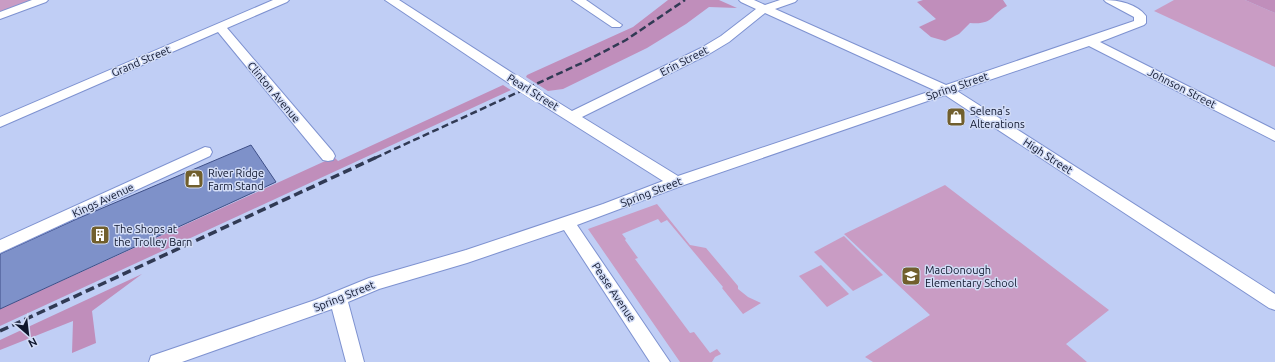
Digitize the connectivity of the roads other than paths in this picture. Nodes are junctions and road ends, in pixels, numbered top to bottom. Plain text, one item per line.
1 (42, 0) edge
2 (283, 0) edge
3 (391, 0) edge
4 (578, 0) edge
5 (745, 0) edge
6 (791, 0) edge
7 (1110, 0) edge
8 (764, 8) junction
9 (0, 16) edge
10 (616, 25) dead end
11 (220, 27) junction
12 (1088, 41) junction
13 (946, 90) junction
14 (573, 116) junction
15 (0, 122) edge
16 (1275, 136) edge
17 (205, 152) dead end
18 (328, 156) dead end
19 (676, 182) junction
20 (567, 222) junction
21 (0, 247) edge
22 (338, 298) junction
23 (1275, 304) edge
24 (158, 362) edge
25 (355, 362) edge
26 (661, 362) edge

1 - 9 street
2 - 11 street, Grand Street
3 - 14 street, Pearl Street, bridge
4 - 10 street
5 - 8 street, High Street
6 - 8 street, Erin Street
7 - 12 street, Spring Street
8 - 13 street, High Street
8 - 14 street, Erin Street
11 - 15 street, Grand Street
11 - 18 street, Clinton Avenue
12 - 13 street, Spring Street
12 - 16 street, Johnson Street
13 - 19 street, Spring Street
13 - 23 street, High Street
14 - 19 street, Pearl Street
17 - 21 street, Kings Avenue
19 - 20 street, Spring Street
20 - 22 street, Spring Street
20 - 26 street, Pease Avenue
22 - 24 street, Spring Street
22 - 25 street

